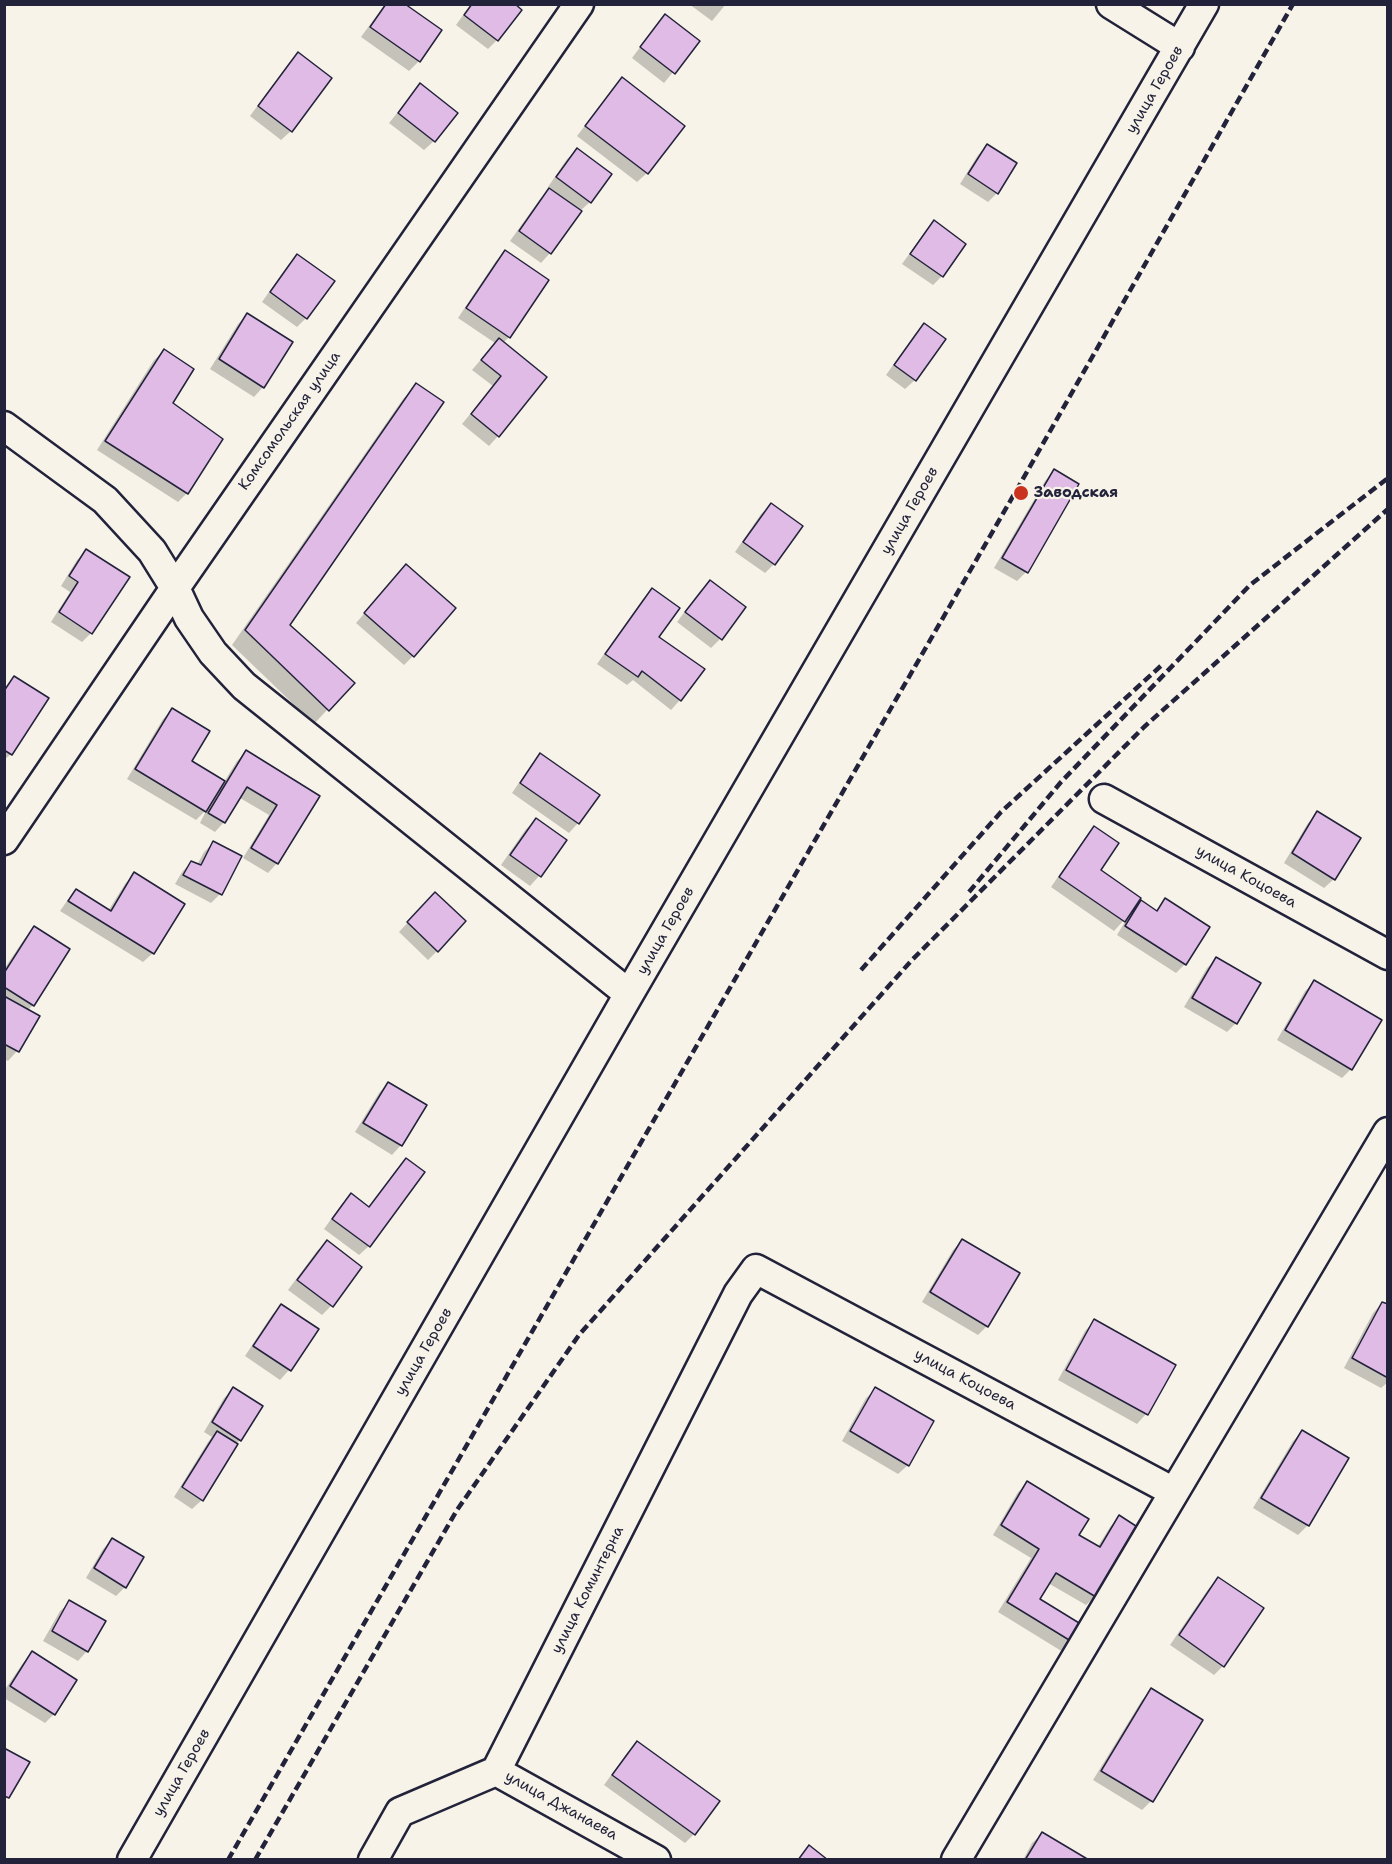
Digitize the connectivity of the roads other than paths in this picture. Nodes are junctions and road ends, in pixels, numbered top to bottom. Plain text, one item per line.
1 (579, 4) edge
2 (1111, 4) edge
3 (1204, 4) edge
4 (1180, 47) junction
5 (4, 426) edge
6 (175, 588) junction
7 (1104, 799) dead end
8 (4, 840) edge
9 (1388, 955) edge
10 (629, 994) junction
11 (1388, 1132) edge
12 (756, 1269) joint
13 (1174, 1492) junction
14 (496, 1771) junction
15 (132, 1860) edge
16 (373, 1860) edge
17 (656, 1860) edge
18 (956, 1860) edge

1 - 6 street, Комсомольская улица
2 - 4 street
3 - 4 street, улица Героев
4 - 10 street, улица Героев
5 - 6 street
6 - 8 street, Комсомольская улица
6 - 10 street
7 - 9 street, улица Коцоева
10 - 15 street, улица Героев
11 - 13 street
12 - 13 street, улица Коцоева
12 - 14 street, улица Коминтерна
13 - 18 street
14 - 16 street
14 - 17 street, улица Джанаева

